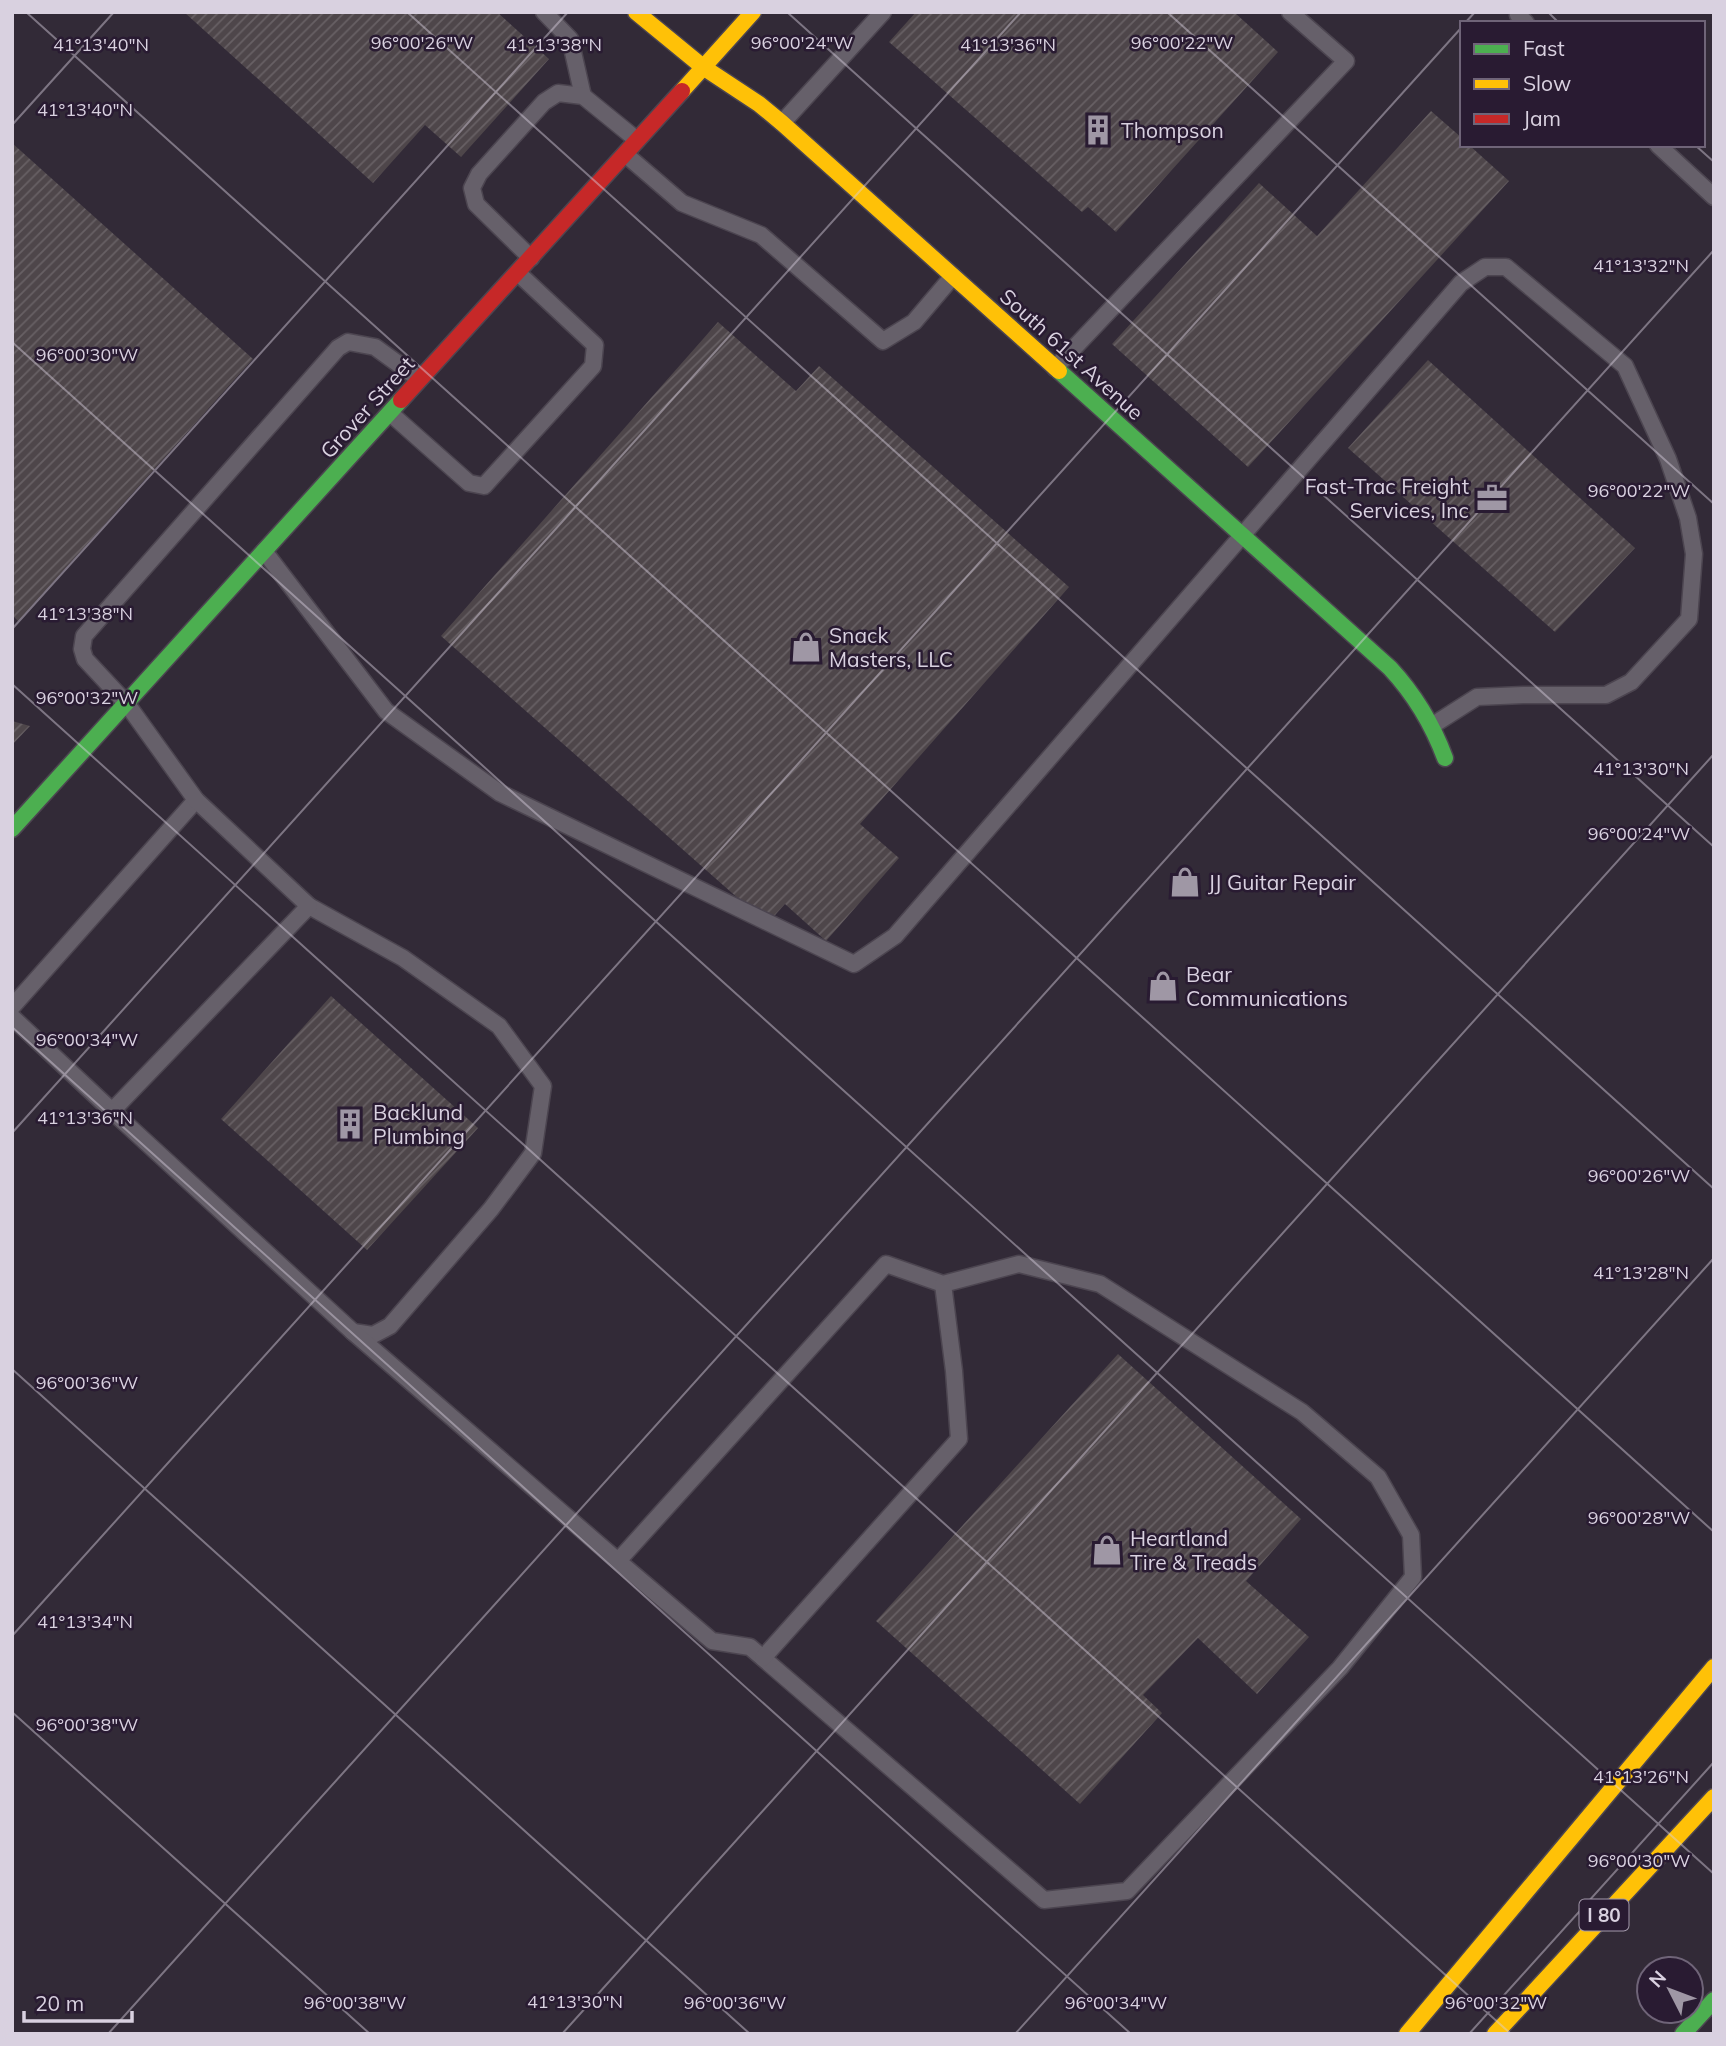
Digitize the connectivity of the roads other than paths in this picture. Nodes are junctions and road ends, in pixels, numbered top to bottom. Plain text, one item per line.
1 (544, 12) edge
2 (636, 12) edge
3 (753, 12) edge
4 (883, 12) edge
5 (1290, 12) edge
6 (703, 67) junction
7 (583, 96) junction
8 (782, 122) junction
9 (638, 140) junction
10 (1660, 147) edge
11 (625, 154) junction
12 (1714, 197) edge
13 (531, 258) junction
14 (518, 273) junction
15 (953, 276) junction
16 (1055, 368) junction
17 (419, 380) junction
18 (390, 413) junction
19 (1241, 535) junction
20 (264, 551) junction
21 (127, 704) junction
22 (1433, 725) junction
23 (1445, 758) dead end
24 (196, 800) junction
25 (12, 830) edge
26 (309, 906) junction
27 (12, 1007) edge
28 (12, 1017) edge
29 (112, 1111) junction
30 (943, 1283) junction
31 (354, 1332) junction
32 (618, 1561) junction
33 (763, 1658) junction
34 (1714, 1667) edge
35 (1714, 1797) edge
36 (1714, 2000) edge
37 (1407, 2034) edge
38 (1495, 2034) edge
39 (1683, 2034) edge

1 - 7 lane
2 - 6 main road, South 61st Avenue
3 - 6 main road, Grover Street
4 - 8 lane
5 - 16 lane
6 - 8 main road, South 61st Avenue
6 - 9 main road, Grover Street
7 - 9 lane
7 - 13 lane
8 - 15 main road, South 61st Avenue
9 - 11 main road, Grover Street
10 - 12 lane
11 - 13 main road, Grover Street
11 - 15 lane
13 - 14 main road, Grover Street
14 - 17 main road, Grover Street
14 - 18 lane
15 - 16 main road, South 61st Avenue
16 - 19 main road, South 61st Avenue
17 - 18 main road, Grover Street
17 - 21 lane
18 - 20 main road, Grover Street
19 - 20 lane
19 - 22 main road, South 61st Avenue
19 - 22 lane
20 - 21 main road, Grover Street
21 - 24 lane
21 - 25 main road, Grover Street
22 - 23 main road, South 61st Avenue
24 - 26 lane
24 - 27 lane
26 - 29 lane
26 - 31 lane
28 - 29 lane
29 - 31 lane
30 - 32 lane
30 - 33 lane
30 - 33 lane
31 - 32 lane
32 - 33 lane
34 - 37 main road
35 - 38 main road, I 80
36 - 39 main road

